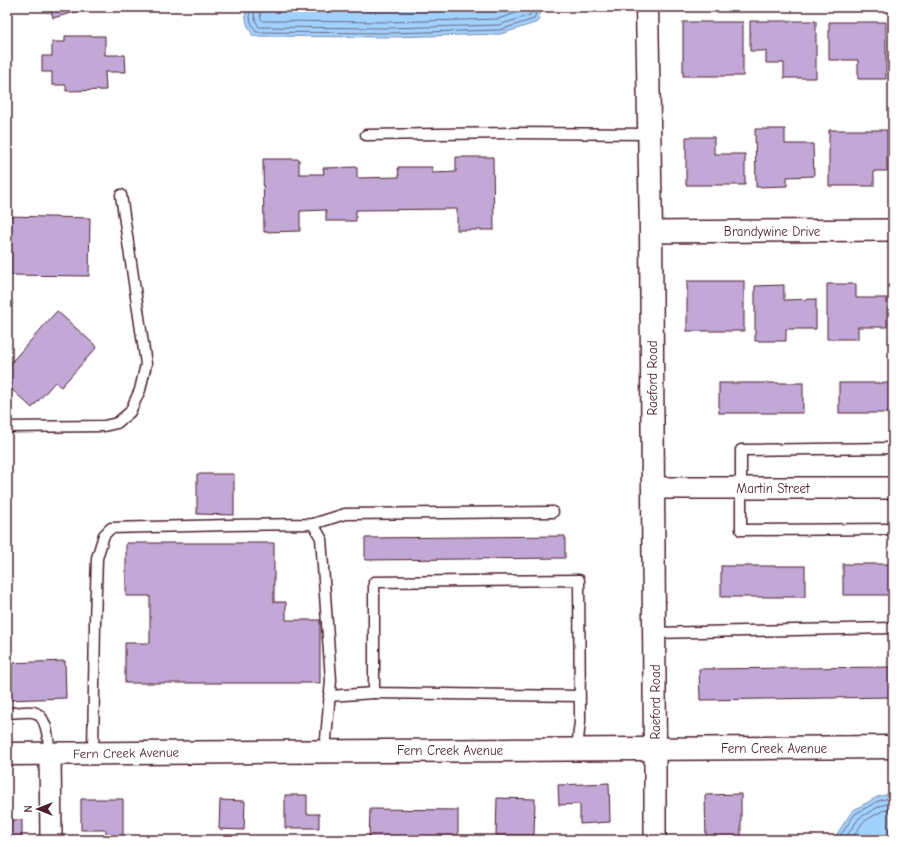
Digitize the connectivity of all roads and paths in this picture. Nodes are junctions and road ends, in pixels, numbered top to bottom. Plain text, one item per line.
1 (647, 7) edge
2 (649, 134) junction
3 (366, 135) dead end
4 (121, 195) dead end
5 (893, 230) edge
6 (651, 232) junction
7 (7, 427) edge
8 (893, 448) edge
9 (653, 488) junction
10 (741, 488) junction
11 (893, 488) edge
12 (553, 512) dead end
13 (312, 524) junction
14 (893, 528) edge
15 (893, 628) edge
16 (654, 633) junction
17 (374, 693) junction
18 (329, 696) junction
19 (580, 696) junction
20 (7, 713) edge
21 (893, 747) edge
22 (655, 748) junction
23 (577, 749) junction
24 (325, 751) junction
25 (92, 753) junction
26 (7, 754) edge
27 (50, 754) junction
28 (52, 840) edge
29 (656, 840) edge

1 - 2 street, Raeford Road
2 - 3 lane
2 - 6 street, Raeford Road
4 - 7 lane
5 - 6 street, Brandywine Drive
6 - 9 street, Raeford Road
8 - 10 lane
9 - 10 street, Martin Street
9 - 16 street, Raeford Road
10 - 11 street, Martin Street
10 - 14 lane
12 - 13 lane
13 - 18 lane
13 - 25 lane
15 - 16 lane
16 - 22 street, Raeford Road
17 - 18 lane
17 - 19 lane
17 - 19 lane
18 - 24 lane
19 - 23 lane
20 - 27 lane
21 - 22 street, Fern Creek Avenue
22 - 23 street, Fern Creek Avenue
22 - 29 street
23 - 24 street, Fern Creek Avenue
24 - 25 street, Fern Creek Avenue
25 - 27 street, Fern Creek Avenue
26 - 27 street, Fern Creek Avenue
27 - 28 street

